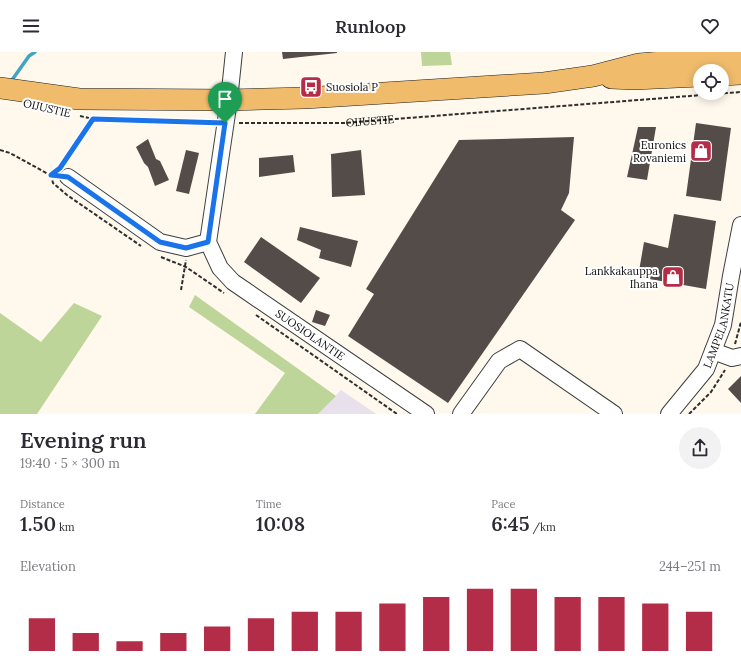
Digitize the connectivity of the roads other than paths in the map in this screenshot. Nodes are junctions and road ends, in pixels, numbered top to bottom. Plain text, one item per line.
1 (234, 52) edge
2 (741, 55) edge
3 (741, 74) edge
4 (729, 75) edge
5 (593, 76) junction
6 (693, 76) edge
7 (0, 88) edge
8 (229, 100) junction
9 (68, 177) road end
10 (741, 225) edge
11 (208, 242) junction
12 (713, 351) junction
13 (741, 356) edge
14 (426, 414) edge
15 (461, 414) edge
16 (614, 414) edge
17 (670, 414) edge

1 - 8 street
2 - 5 main road, OIJUSTIE
3 - 4 main road
5 - 6 main road, OIJUSTIE
5 - 8 main road, OIJUSTIE
7 - 8 main road, OIJUSTIE
8 - 11 street
9 - 11 street
10 - 12 street, LAMPELANKATU
11 - 14 street, SUOSIOLANTIE
12 - 13 street
12 - 17 street, LAMPELANKATU
15 - 16 street

